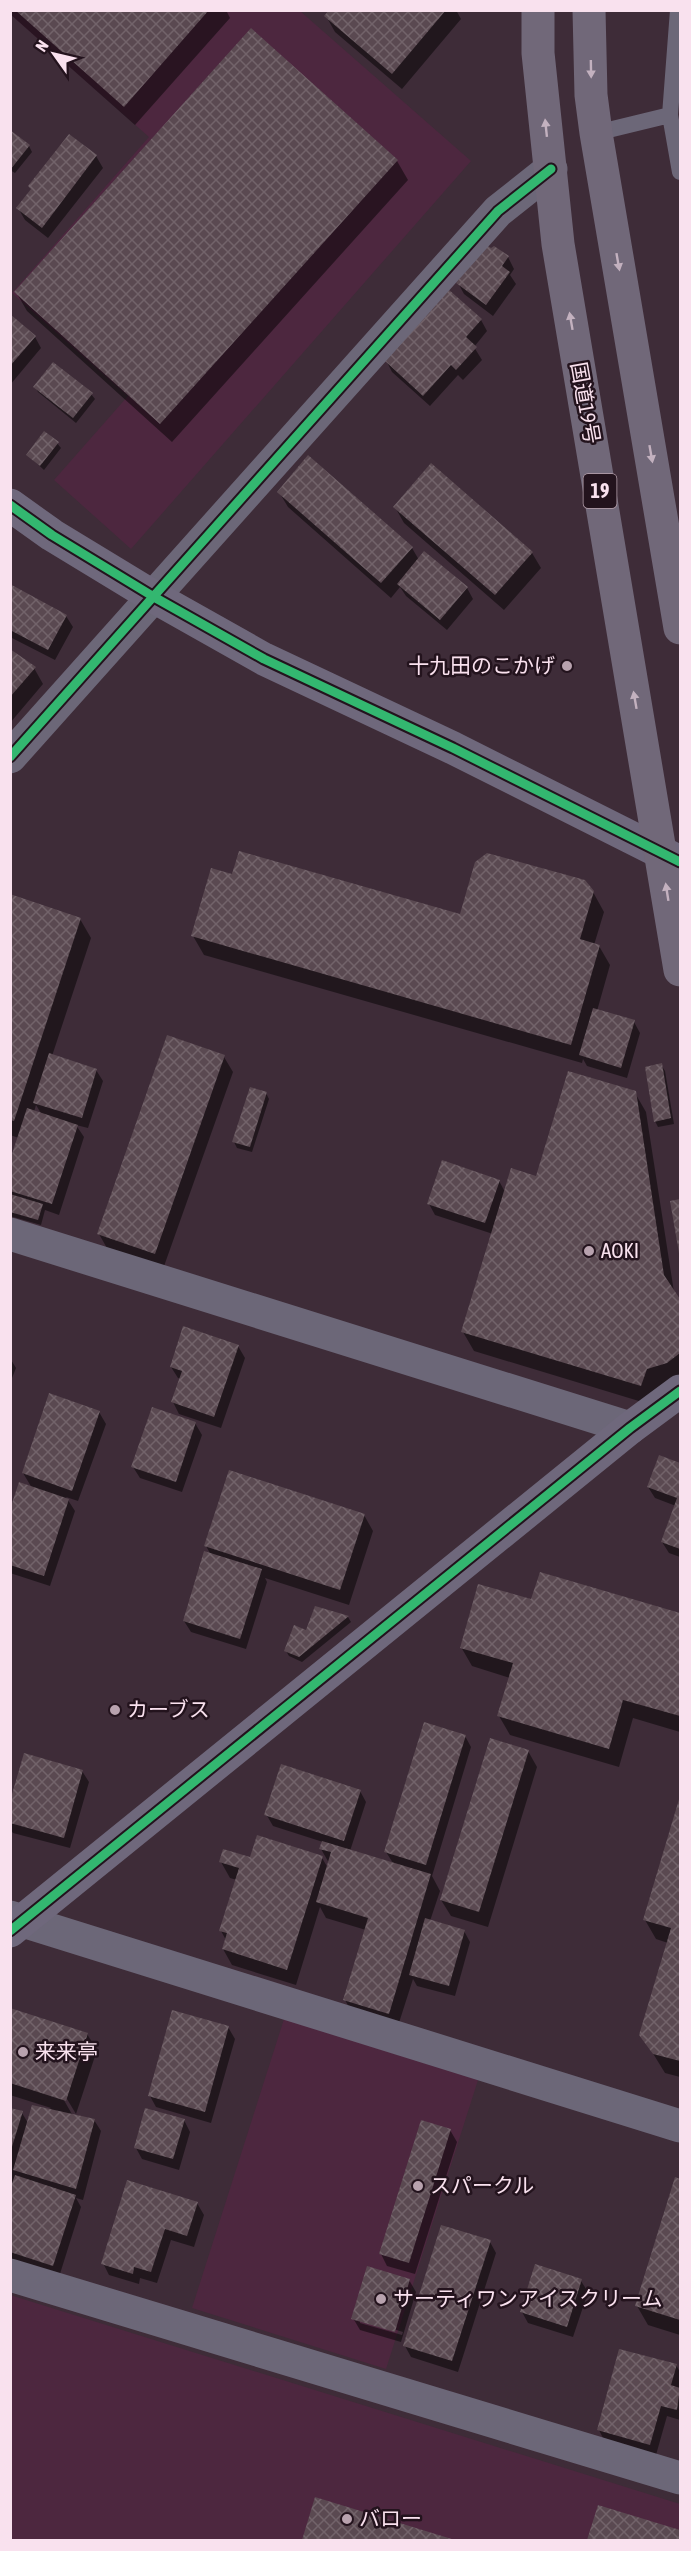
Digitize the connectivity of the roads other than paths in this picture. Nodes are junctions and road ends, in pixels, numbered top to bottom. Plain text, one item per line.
1 (538, 10) edge
2 (589, 10) edge
3 (678, 10) edge
4 (670, 115) junction
5 (596, 133) junction
6 (551, 169) junction
7 (681, 172) edge
8 (10, 505) edge
9 (154, 597) junction
10 (681, 628) edge
11 (10, 757) edge
12 (671, 857) edge
13 (681, 970) edge
14 (10, 1234) edge
15 (681, 1391) edge
16 (630, 1428) junction
17 (15, 1923) edge
18 (681, 2126) edge
19 (10, 2275) edge
20 (681, 2478) edge

6 -> 1 highway, 国道19号 / 19
2 -> 5 highway
3 - 4 lane
4 - 5 lane
4 - 7 lane
5 -> 10 highway
6 - 9 street
12 -> 6 highway, 国道19号 / 19
8 - 9 street
9 - 11 street
9 - 12 street
13 -> 12 highway, 国道19号 / 19
14 - 16 street
15 - 16 street
16 - 17 street
17 - 18 street
19 - 20 street

